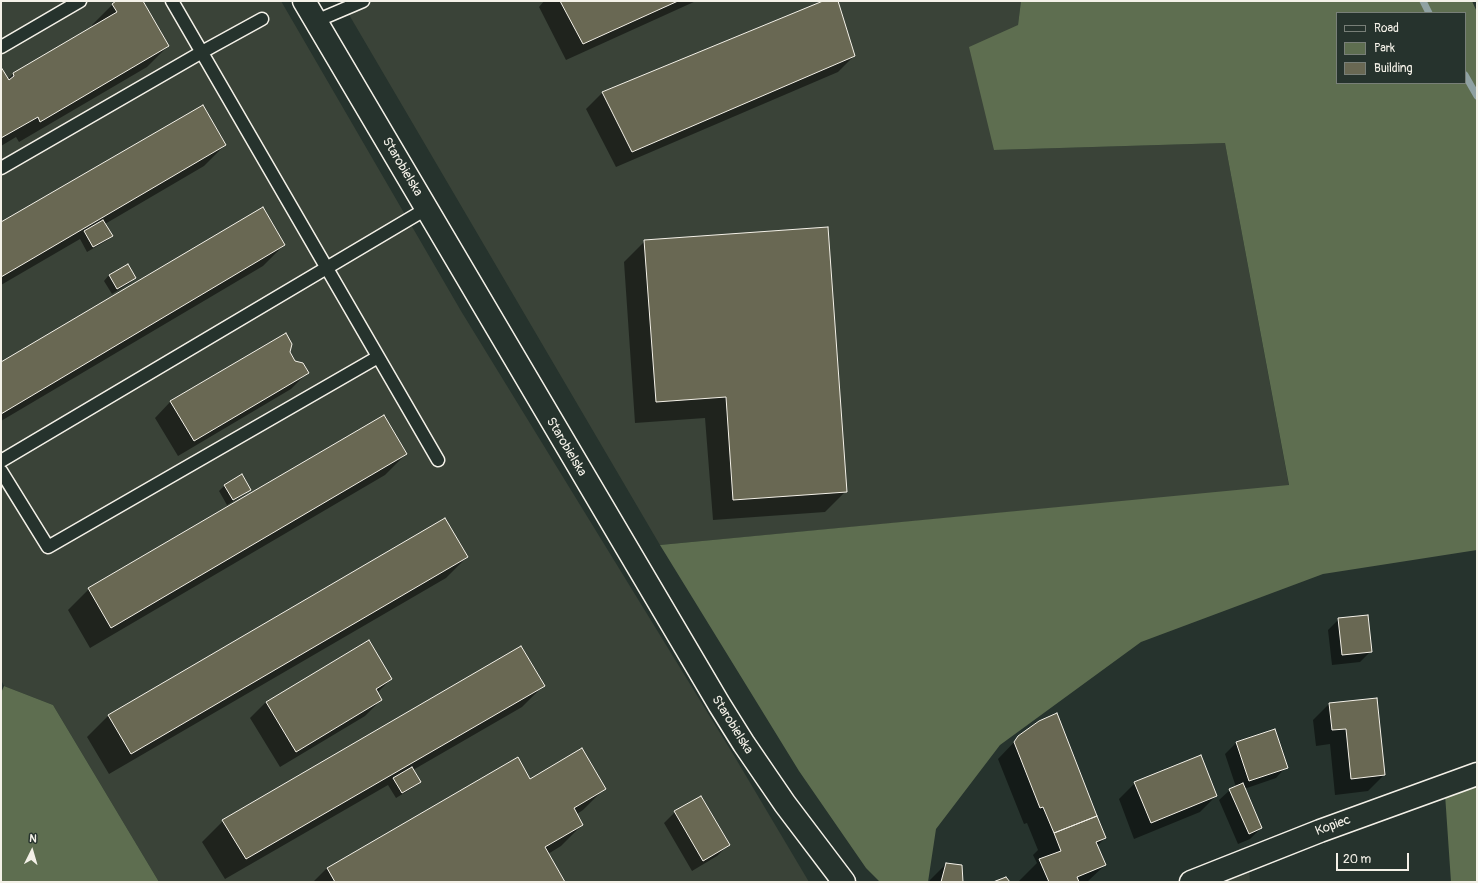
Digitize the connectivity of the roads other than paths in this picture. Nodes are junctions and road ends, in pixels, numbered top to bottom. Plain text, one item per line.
1 (80, 1) edge
2 (172, 1) edge
3 (304, 1) edge
4 (364, 1) edge
5 (262, 19) dead end
6 (316, 21) junction
7 (1, 47) edge
8 (202, 52) junction
9 (1, 168) edge
10 (426, 209) junction
11 (326, 269) junction
12 (378, 357) junction
13 (438, 460) dead end
14 (1, 462) edge
15 (1, 471) edge
16 (1477, 774) edge
17 (844, 882) edge
18 (1191, 882) edge

1 - 7 lane
2 - 8 lane
3 - 6 street, Starobielska
4 - 6 lane
5 - 8 lane
6 - 10 street, Starobielska
8 - 9 lane
8 - 11 lane
10 - 11 lane
10 - 17 street, Starobielska
11 - 12 lane
11 - 14 lane
12 - 13 lane
12 - 15 lane
16 - 18 street, Kopiec

